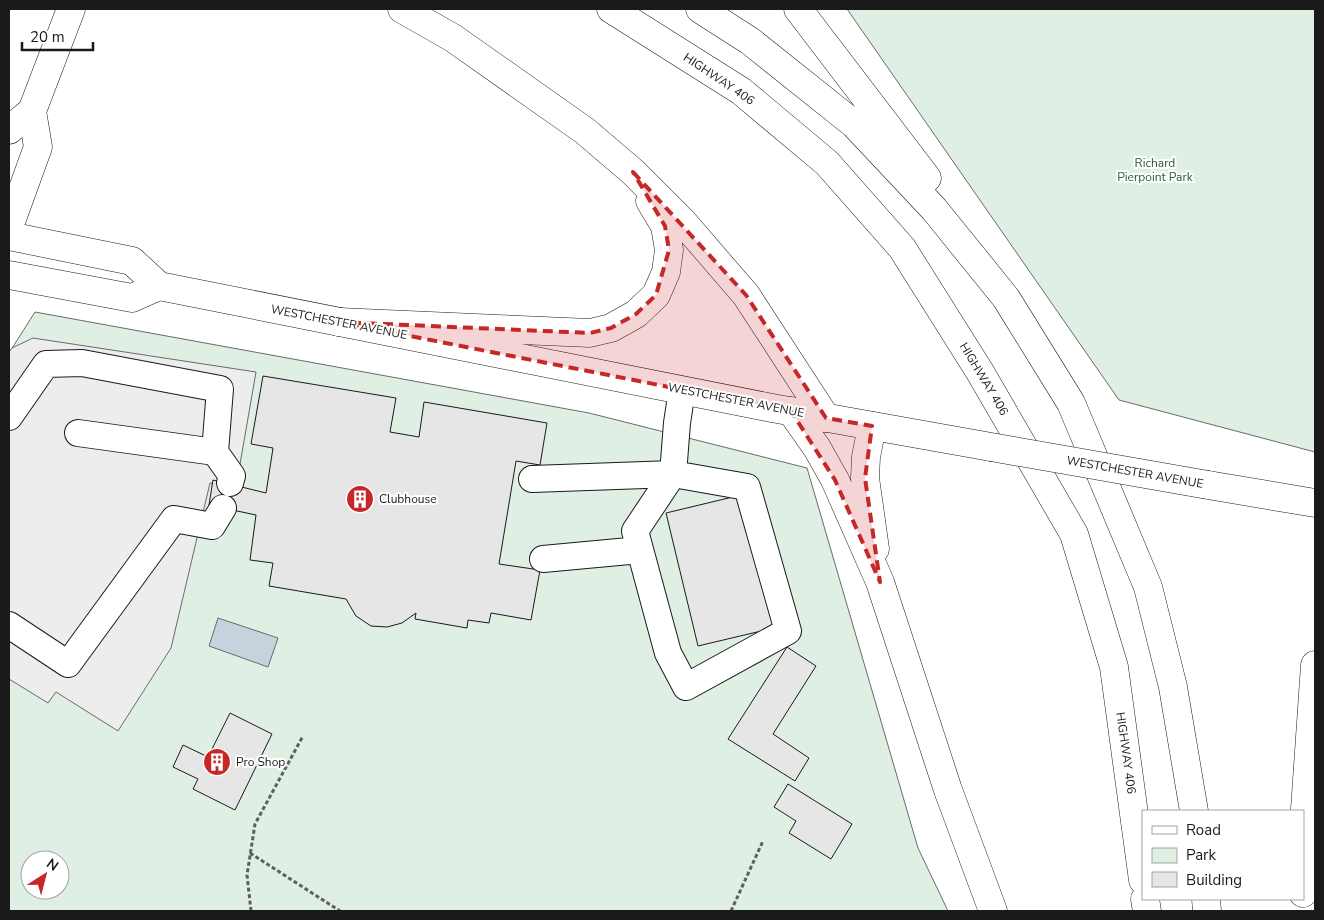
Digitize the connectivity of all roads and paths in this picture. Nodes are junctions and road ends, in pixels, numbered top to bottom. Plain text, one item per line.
1 (71, 9) edge
2 (402, 9) edge
3 (612, 9) edge
4 (700, 9) edge
5 (798, 9) edge
6 (32, 112) junction
7 (9, 130) edge
8 (633, 172) junction
9 (9, 226) edge
10 (9, 236) edge
11 (9, 275) edge
12 (159, 286) junction
13 (1006, 298) junction
14 (338, 322) junction
15 (682, 390) junction
16 (791, 411) junction
17 (9, 417) edge
18 (826, 418) junction
19 (872, 426) junction
20 (78, 433) dead end
21 (215, 452) junction
22 (673, 474) junction
23 (532, 479) dead end
24 (1315, 503) edge
25 (640, 550) junction
26 (543, 559) dead end
27 (880, 582) junction
28 (9, 625) edge
29 (1315, 665) edge
30 (303, 736) dead end
31 (1194, 810) edge
32 (763, 841) dead end
33 (1304, 851) edge
34 (250, 853) junction
35 (1142, 873) edge
36 (251, 911) edge
37 (340, 911) edge
38 (731, 911) edge
39 (993, 911) edge

1 - 6 main road
2 - 8 main road
3 - 35 main road, HIGHWAY 406
4 - 13 main road
5 - 13 main road
6 - 7 main road
6 - 9 main road
8 - 14 main road
8 - 18 main road
10 - 12 main road
11 - 12 main road
12 - 14 main road, WESTCHESTER AVENUE
13 - 31 main road
14 - 15 main road, WESTCHESTER AVENUE
15 - 16 main road, WESTCHESTER AVENUE
15 - 22 lane
16 - 18 main road, WESTCHESTER AVENUE
16 - 27 main road
17 - 21 lane
18 - 19 main road, WESTCHESTER AVENUE
19 - 24 main road, WESTCHESTER AVENUE, bridge
19 - 27 main road
20 - 21 lane
21 - 28 lane
22 - 23 lane
22 - 25 lane
22 - 25 lane
25 - 26 lane
27 - 39 main road
29 - 33 main road
30 - 34 path
32 - 38 path
34 - 36 path
34 - 37 path

